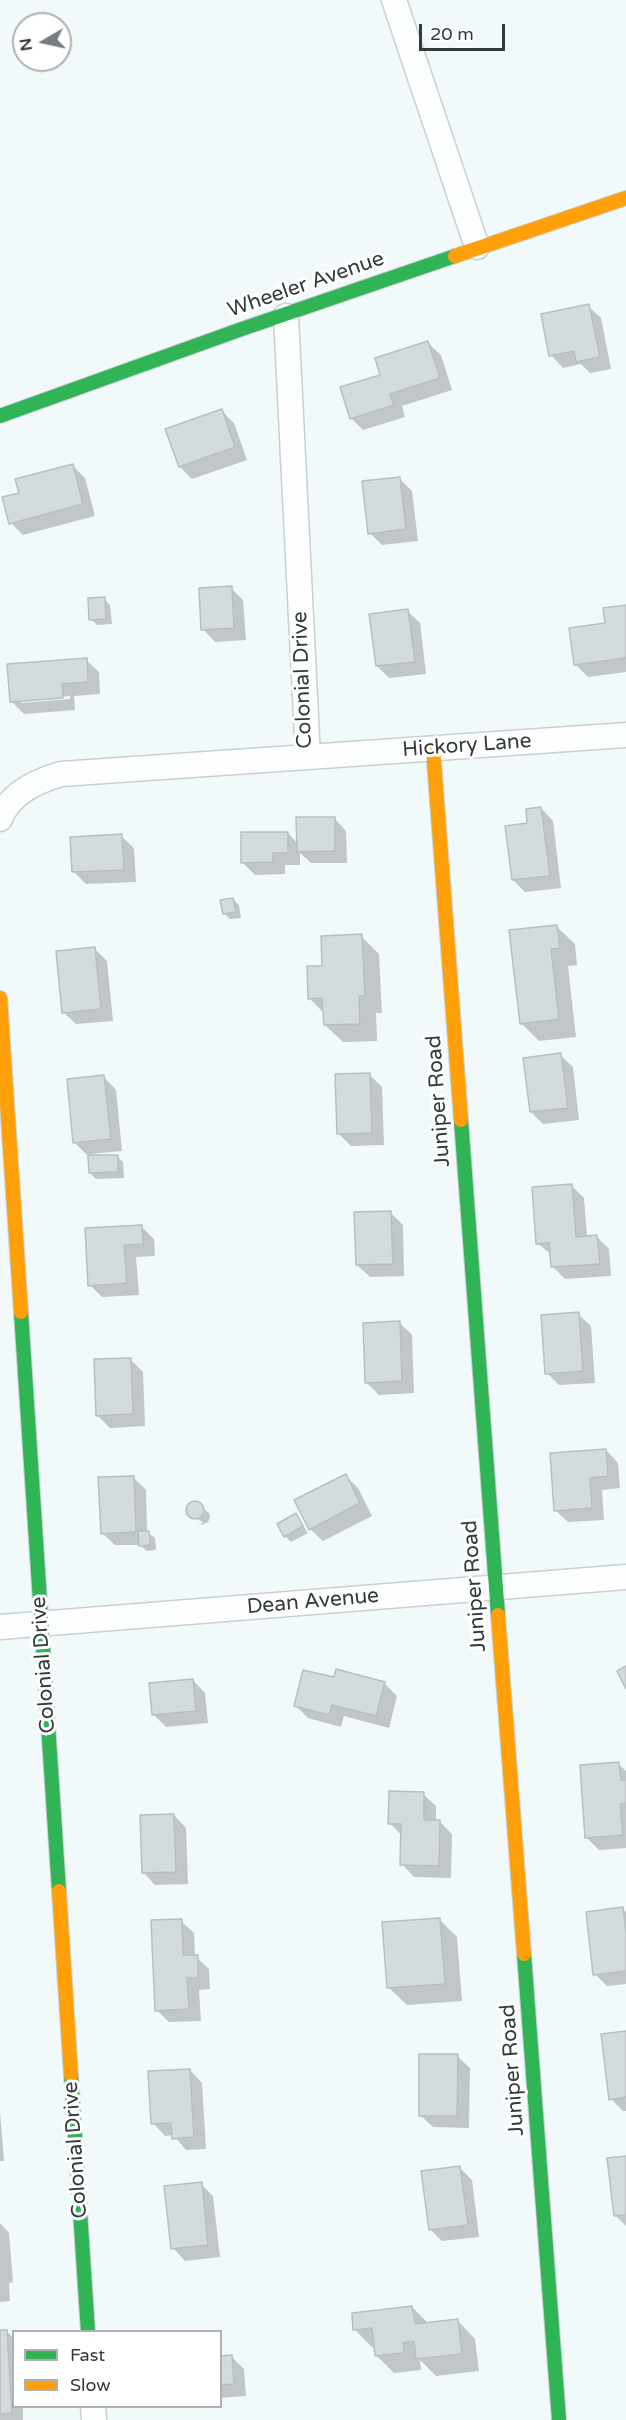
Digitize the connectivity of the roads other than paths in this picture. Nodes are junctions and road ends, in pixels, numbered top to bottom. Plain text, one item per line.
1 (394, 0) edge
2 (626, 198) edge
3 (477, 248) junction
4 (286, 316) junction
5 (0, 416) edge
6 (626, 735) edge
7 (433, 748) junction
8 (308, 757) junction
9 (0, 819) edge
10 (0, 998) edge
11 (626, 1577) edge
12 (496, 1588) junction
13 (41, 1623) junction
14 (0, 1626) edge
15 (88, 2330) edge
16 (559, 2420) edge

1 - 3 street
2 - 3 street, Wheeler Avenue
3 - 4 street, Wheeler Avenue
4 - 5 street, Wheeler Avenue
4 - 8 street, Colonial Drive
6 - 7 street, Hickory Lane
7 - 8 street, Hickory Lane
7 - 12 street, Juniper Road
8 - 9 street, Colonial Drive
10 - 13 street, Colonial Drive
11 - 12 street, Dean Avenue
12 - 13 street, Dean Avenue
12 - 16 street, Juniper Road
13 - 14 street, Dean Avenue
13 - 15 street, Colonial Drive

